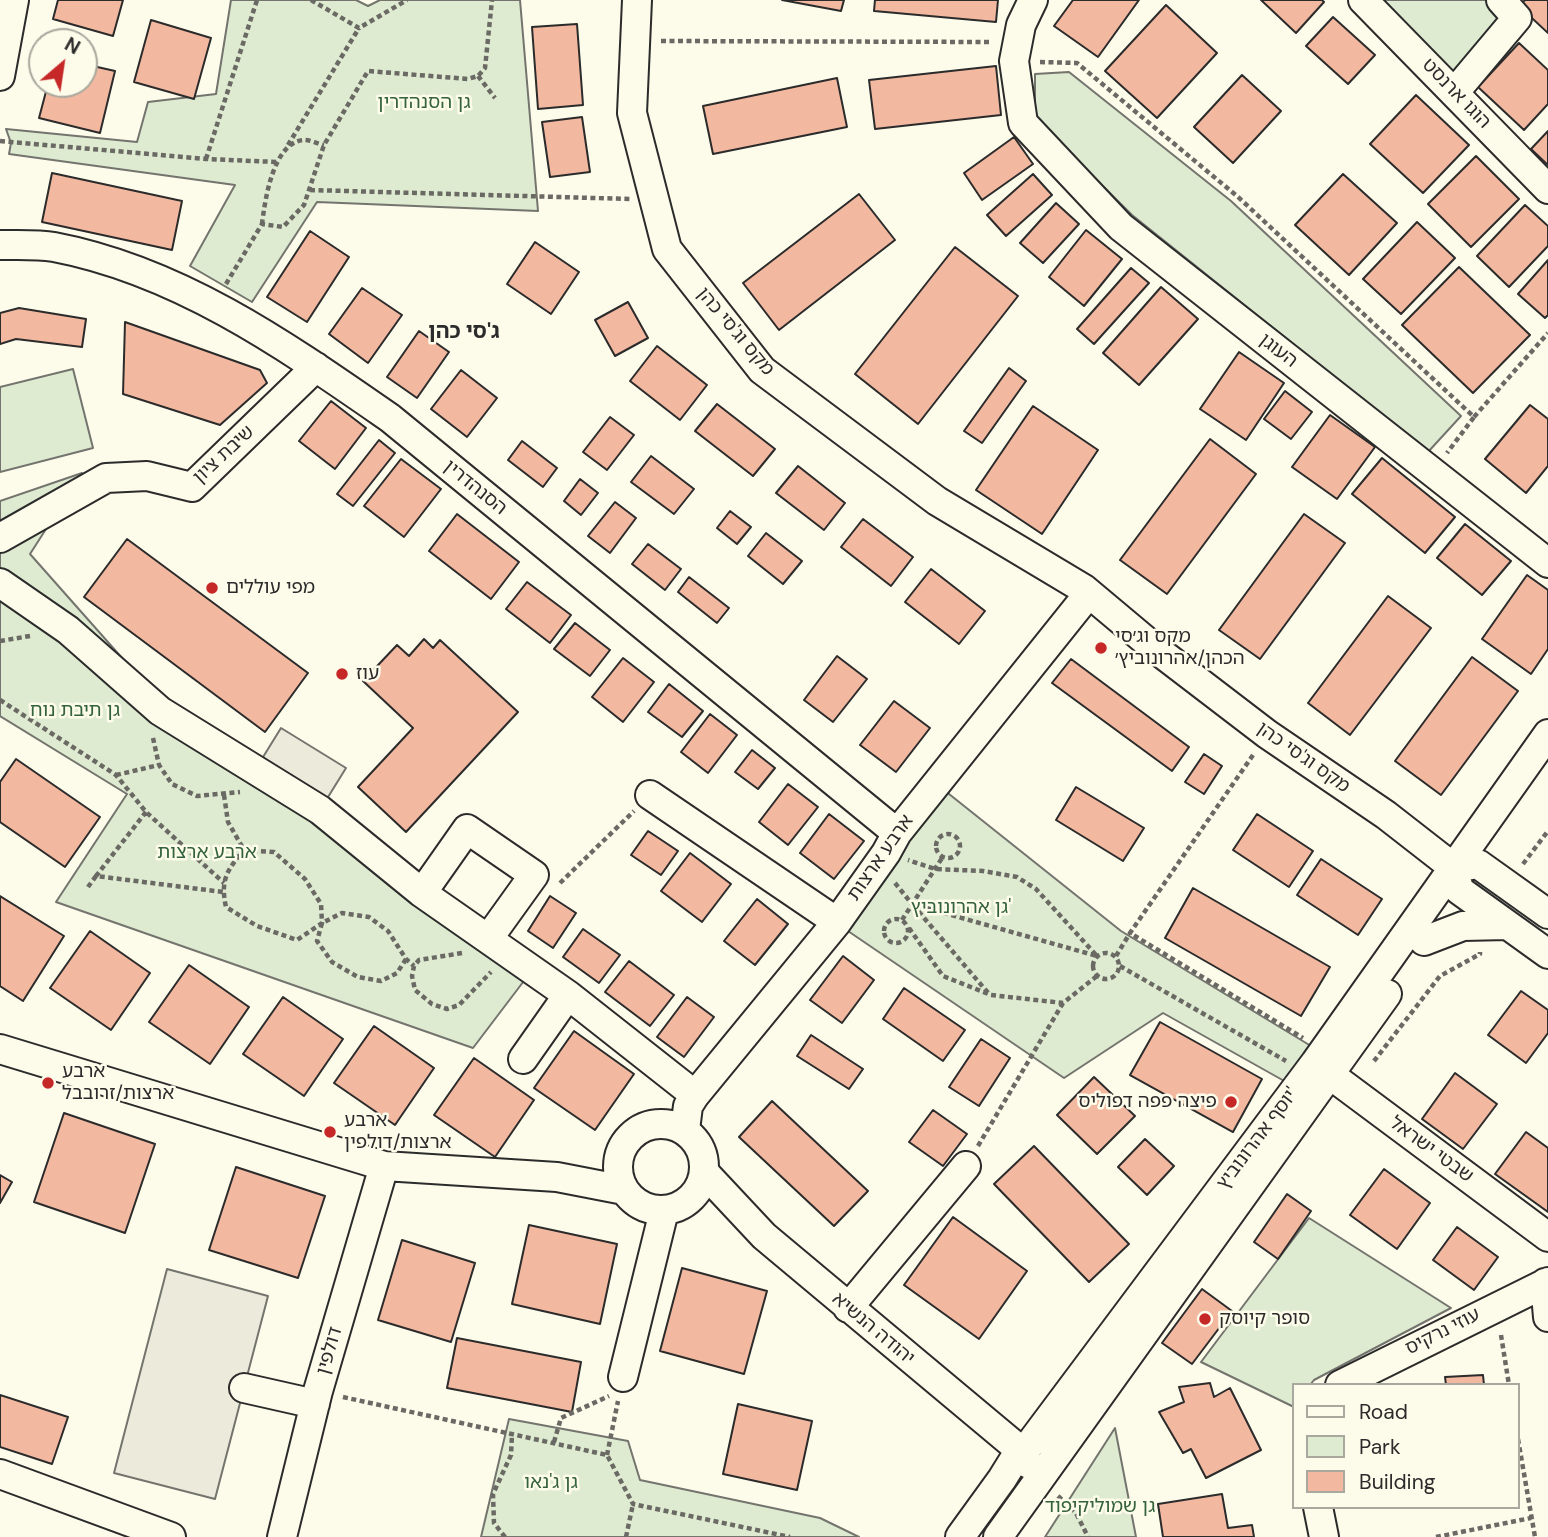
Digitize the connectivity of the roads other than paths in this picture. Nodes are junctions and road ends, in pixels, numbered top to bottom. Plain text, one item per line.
1 (14, 0) edge
2 (637, 0) edge
3 (1033, 0) edge
4 (1363, 0) edge
5 (1501, 0) edge
6 (0, 76) edge
7 (1454, 93) junction
8 (1548, 189) edge
9 (0, 245) edge
10 (316, 367) junction
11 (0, 538) edge
12 (1548, 563) edge
13 (0, 583) edge
14 (1083, 595) junction
15 (1548, 734) edge
16 (1548, 766) edge
17 (650, 795) road end
18 (887, 850) junction
19 (1464, 874) junction
20 (422, 893) junction
21 (1548, 914) edge
22 (837, 922) junction
23 (1507, 925) junction
24 (1424, 941) junction
25 (498, 946) junction
26 (1548, 954) edge
27 (568, 995) junction
28 (0, 1049) edge
29 (523, 1059) dead end
30 (1319, 1066) junction
31 (695, 1094) junction
32 (685, 1130) junction
33 (619, 1154) junction
34 (384, 1166) junction
35 (966, 1166) road end
36 (705, 1173) junction
37 (557, 1177) junction
38 (624, 1190) junction
39 (690, 1200) junction
40 (664, 1211) junction
41 (764, 1236) junction
42 (1548, 1237) edge
43 (1547, 1282) edge
44 (848, 1308) junction
45 (1548, 1317) edge
46 (623, 1377) dead end
47 (1344, 1383) edge
48 (244, 1388) dead end
49 (317, 1398) junction
50 (982, 1421) junction
51 (1020, 1450) junction
52 (0, 1474) edge
53 (1002, 1479) junction
54 (1037, 1483) junction
55 (171, 1537) edge
56 (282, 1537) edge
57 (960, 1537) edge
58 (998, 1537) edge

1 - 6 street
2 - 14 street, מקס וג'סי כהן
3 - 12 street, העוגן
4 - 7 street, הוגו ארנסט
5 - 7 street
7 - 8 street, הוגו ארנסט
9 - 10 street, הסנהדרין
10 - 11 street, שיבת ציון
10 - 18 street, הסנהדרין
13 - 20 street
14 - 18 street, ארבע ארצות
14 - 19 street, מקס וג'סי כהן
15 - 19 street, יוסף אהרונוביץ'
16 - 19 street, יוסף אהרונוביץ'
17 - 22 street
18 - 22 street, ארבע ארצות
19 - 21 street
19 - 23 street
19 - 24 street, יוסף אהרונוביץ'
19 - 30 street, יוסף אהרונוביץ'
20 - 25 street
20 - 25 street
22 - 31 street, ארבע ארצות
23 - 24 street
23 - 26 street
24 - 30 street, יוסף אהרונוביץ'
25 - 27 street
27 - 29 street
27 - 31 street
28 - 34 street
30 - 42 street, שבטי ישראל
30 - 51 street, יוסף אהרונוביץ'
30 - 54 street, יוסף אהרונוביץ'
31 - 32 street, ארבע ארצות
32 - 33 street
32 - 36 street
33 - 37 street
33 - 38 street
34 - 37 street
34 - 49 street, דולפין
35 - 44 street
36 - 39 street
36 - 41 street, יהודה הנשיא
37 - 38 street
38 - 40 street
39 - 40 street
39 - 41 street, יהודה הנשיא
40 - 46 street
41 - 44 street, יהודה הנשיא
43 - 45 street
43 - 47 street, עוזי נרקיס
44 - 50 street, יהודה הנשיא
48 - 49 street
49 - 56 street, דולפין
50 - 51 street, יהודה הנשיא
50 - 53 street, יהודה הנשיא
51 - 53 street, יוסף אהרונוביץ'
51 - 54 street, יהודה הנשיא
52 - 55 street
53 - 57 street, יוסף אהרונוביץ'
54 - 58 street, יוסף אהרונוביץ'

